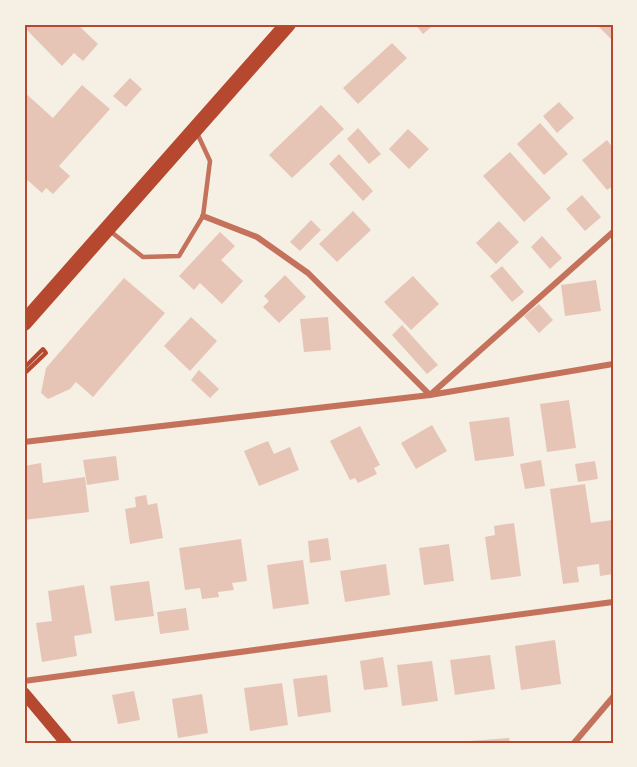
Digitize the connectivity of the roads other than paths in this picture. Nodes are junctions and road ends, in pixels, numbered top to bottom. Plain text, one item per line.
1 (288, 24) edge
2 (195, 127) junction
3 (203, 216) junction
4 (108, 229) junction
5 (613, 232) edge
6 (24, 323) edge
7 (613, 364) edge
8 (430, 395) junction
9 (24, 442) edge
10 (613, 602) edge
11 (24, 681) edge
12 (24, 693) edge
13 (613, 697) edge
14 (66, 743) edge
15 (574, 743) edge

1 - 2 highway
2 - 3 lane
2 - 4 highway
3 - 4 lane
3 - 8 street
4 - 6 highway
5 - 8 street
7 - 8 street
8 - 9 street
10 - 11 street
12 - 14 main road
13 - 15 street

